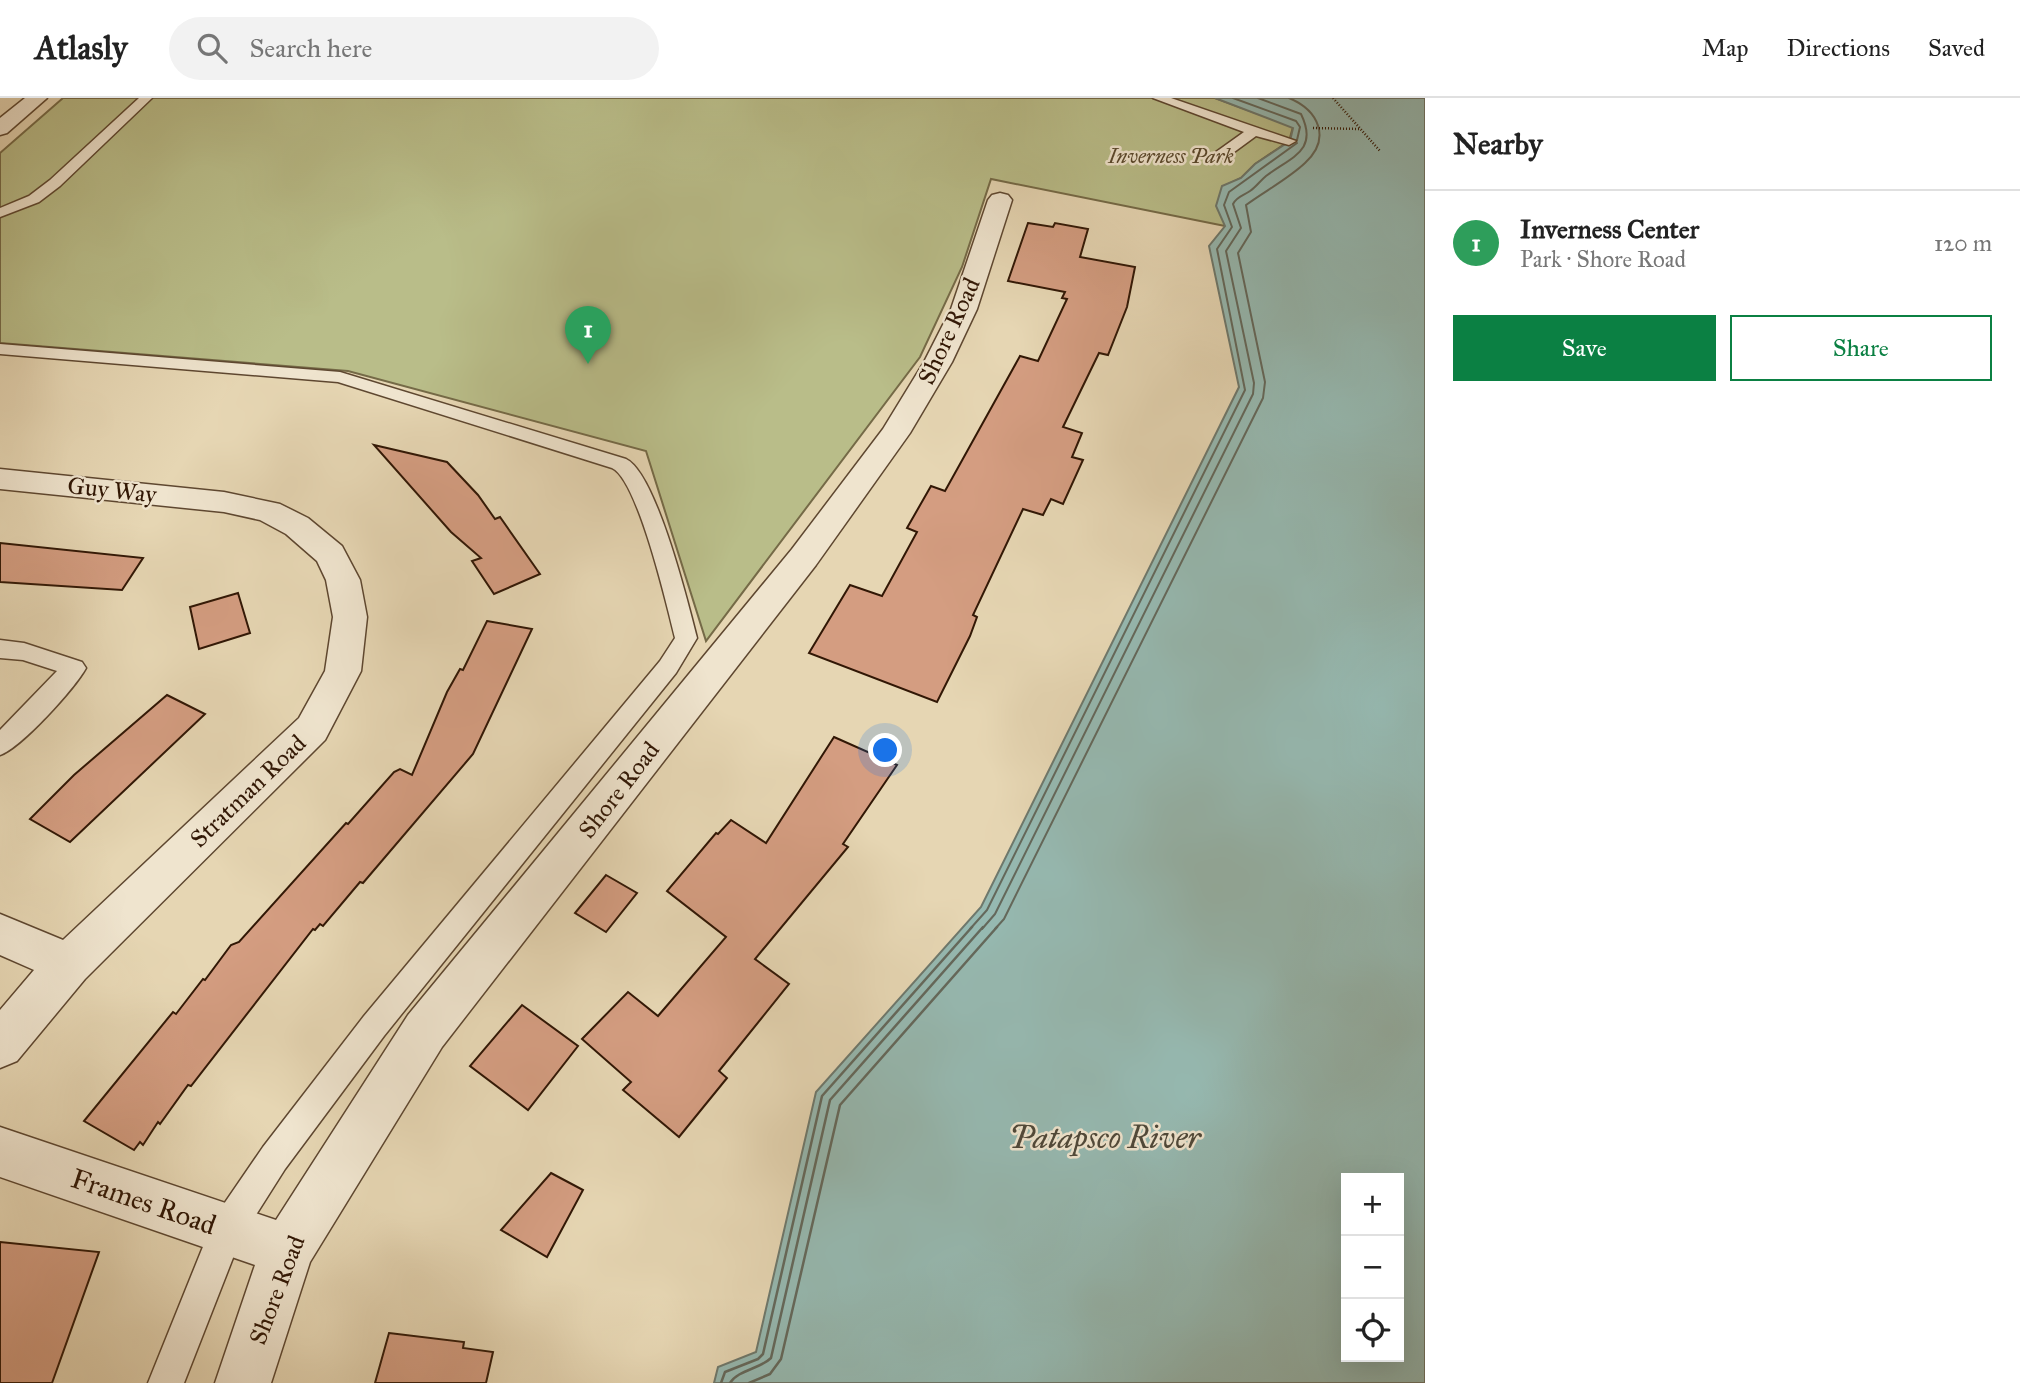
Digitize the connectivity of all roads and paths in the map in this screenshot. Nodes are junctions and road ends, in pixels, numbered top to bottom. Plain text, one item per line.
1 (146, 98) edge
2 (1159, 98) edge
3 (1333, 98) edge
4 (35, 100) edge
5 (5, 101) dead end
6 (1307, 128) dead end
7 (0, 129) edge
8 (1361, 129) junction
9 (1254, 131) junction
10 (1289, 141) dead end
11 (1380, 151) dead end
12 (1221, 155) dead end
13 (1000, 200) dead end
14 (0, 213) edge
15 (0, 349) edge
16 (0, 479) edge
17 (225, 502) joint
18 (0, 649) edge
19 (0, 745) edge
20 (0, 934) edge
21 (69, 964) junction
22 (0, 1045) edge
23 (0, 1152) edge
24 (227, 1229) junction
25 (287, 1250) junction
26 (166, 1383) edge
27 (243, 1383) edge

1 - 14 lane
2 - 9 lane
3 - 8 path
4 - 5 street
4 - 7 street
6 - 8 path
8 - 11 path
9 - 10 lane
9 - 12 lane
13 - 25 street, Shore Road
15 - 24 lane
16 - 17 street, Guy Way
17 - 21 street, Stratman Road
18 - 19 lane
20 - 21 street
21 - 22 street, Stratman Road
23 - 24 street, Frames Road
24 - 25 street, Frames Road
24 - 26 lane
25 - 27 street, Shore Road

